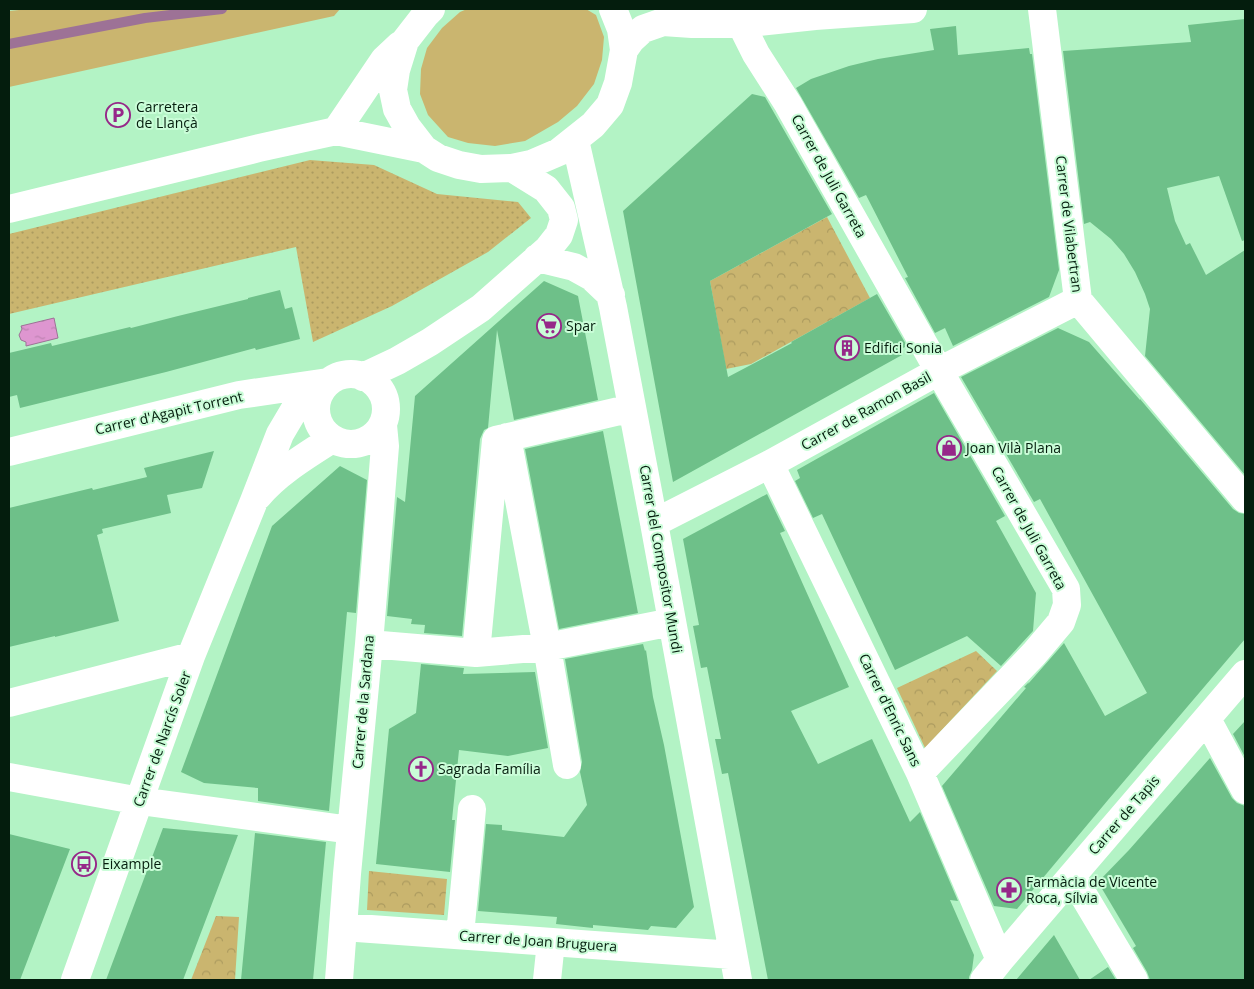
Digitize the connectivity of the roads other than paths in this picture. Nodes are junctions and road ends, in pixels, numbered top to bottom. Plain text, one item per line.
1 (613, 9) edge
2 (913, 9) edge
3 (1042, 9) edge
4 (417, 21) edge
5 (740, 24) junction
6 (624, 50) junction
7 (336, 131) junction
8 (575, 140) junction
9 (424, 149) junction
10 (512, 168) junction
11 (9, 209) edge
12 (538, 258) junction
13 (611, 295) junction
14 (1078, 300) junction
15 (939, 372) junction
16 (363, 377) junction
17 (324, 388) junction
18 (632, 408) junction
19 (382, 425) junction
20 (508, 437) junction
21 (332, 439) junction
22 (9, 452) edge
23 (770, 464) junction
24 (1245, 499) edge
25 (254, 501) junction
26 (654, 523) junction
27 (672, 622) junction
28 (369, 644) junction
29 (547, 646) junction
30 (476, 653) junction
31 (191, 656) junction
32 (1245, 674) edge
33 (9, 703) edge
34 (1207, 718) junction
35 (567, 765) dead end
36 (920, 773) junction
37 (9, 777) edge
38 (1245, 790) edge
39 (140, 801) junction
40 (472, 809) dead end
41 (351, 830) junction
42 (1072, 876) junction
43 (343, 927) junction
44 (460, 935) junction
45 (551, 942) junction
46 (736, 968) edge
47 (992, 970) edge
48 (75, 980) edge
49 (339, 980) edge
50 (547, 980) edge
51 (1134, 980) edge

1 - 6 street
2 - 5 street
3 - 14 street, Carrer de Vilabertran
4 - 7 street
4 - 9 street
5 - 6 street
5 - 15 street, Carrer de Juli Garreta
6 - 8 street
7 - 9 street
7 - 11 street
8 - 10 street
8 - 13 street, Carrer del Compositor Mundi
9 - 10 street
10 - 12 street
12 - 13 street
12 - 16 street
13 - 18 street, Carrer del Compositor Mundi
14 - 15 street, Carrer de Ramon Basil
14 - 24 street, Carrer de Vilabertran
15 - 23 street, Carrer de Ramon Basil
15 - 36 street, Carrer de Juli Garreta
16 - 17 street
16 - 19 street
17 - 21 street
17 - 22 street, Carrer d'Agapit Torrent
17 - 25 street, Carrer de Narcís Soler
18 - 20 street
18 - 26 street, Carrer del Compositor Mundi
19 - 21 street
19 - 28 street, Carrer de la Sardana
20 - 29 street
20 - 30 street
21 - 25 street, Carrer de Narcís Soler
23 - 26 street, Carrer de Ramon Basil
23 - 36 street, Carrer d'Enric Sans
25 - 31 street, Carrer de Narcís Soler
26 - 27 street, Carrer del Compositor Mundi
27 - 29 street
27 - 46 street, Carrer del Compositor Mundi
28 - 30 street
28 - 41 street, Carrer de la Sardana
29 - 30 street
29 - 35 street
31 - 33 street
31 - 39 street, Carrer de Narcís Soler
32 - 34 street, Carrer de Tapis
34 - 38 street
34 - 42 street, Carrer de Tapis
36 - 47 street, Carrer d'Enric Sans
37 - 39 street
39 - 41 street
39 - 48 street, Carrer de Narcís Soler
40 - 44 street
41 - 43 street, Carrer de la Sardana
42 - 47 street, Carrer de Tapis
42 - 51 street
43 - 44 street, Carrer de Joan Bruguera
43 - 49 street, Carrer de la Sardana
44 - 45 street, Carrer de Joan Bruguera
45 - 46 street, Carrer de Joan Bruguera
45 - 50 street

